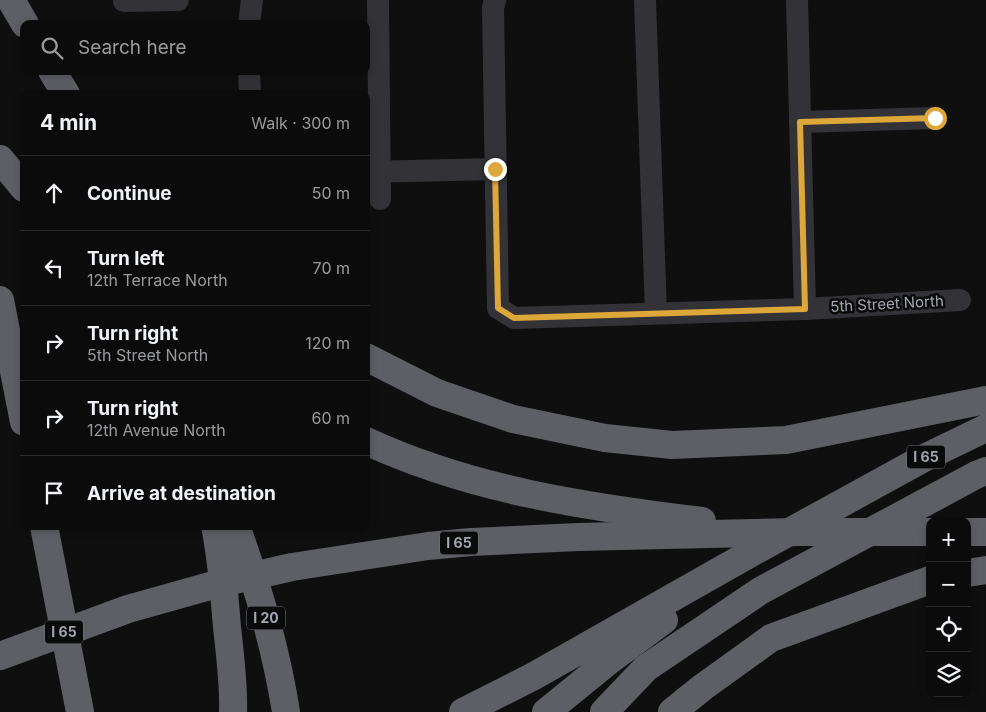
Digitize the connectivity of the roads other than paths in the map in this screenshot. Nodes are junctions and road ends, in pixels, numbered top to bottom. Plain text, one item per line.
1 (11, 0) edge
2 (178, 0) edge
3 (252, 0) edge
4 (378, 0) edge
5 (495, 0) edge
6 (645, 0) edge
7 (797, 0) edge
8 (124, 1) dead end
9 (23, 20) edge
10 (250, 20) edge
11 (54, 75) edge
12 (249, 75) edge
13 (64, 90) edge
14 (250, 90) edge
15 (935, 118) dead end
16 (800, 122) junction
17 (495, 169) junction
18 (373, 172) edge
19 (380, 199) dead end
20 (0, 300) edge
21 (960, 300) dead end
22 (805, 309) junction
23 (656, 314) junction
24 (370, 359) edge
25 (986, 400) edge
26 (20, 402) edge
27 (986, 428) edge
28 (370, 443) edge
29 (981, 473) edge
30 (45, 530) edge
31 (217, 530) edge
32 (237, 530) edge
33 (797, 532) junction
34 (926, 532) edge
35 (971, 532) edge
36 (986, 532) edge
37 (986, 570) edge
38 (971, 572) edge
39 (704, 581) junction
40 (926, 581) edge
41 (0, 656) edge
42 (80, 712) edge
43 (233, 712) edge
44 (286, 712) edge
45 (463, 712) edge
46 (546, 712) edge
47 (604, 712) edge
48 (672, 712) edge

1 - 9 highway
2 - 8 street
3 - 10 street
4 - 18 street
5 - 17 street
6 - 23 street
7 - 16 street
11 - 13 highway
12 - 14 street
15 - 16 street
16 - 22 street
17 - 18 street
17 - 23 street, 5th Street North
18 - 19 street
20 - 26 highway
21 - 22 street, 5th Street North
22 - 23 street, 5th Street North
24 - 25 highway
27 - 39 highway, I 65
28 - 33 highway
29 - 47 highway
30 - 42 highway
31 - 43 highway
32 - 44 highway, I 20
33 - 34 highway, I 65
33 - 41 highway, I 65
35 - 36 highway
37 - 38 highway
39 - 45 highway, I 65
39 - 46 highway
40 - 48 highway

